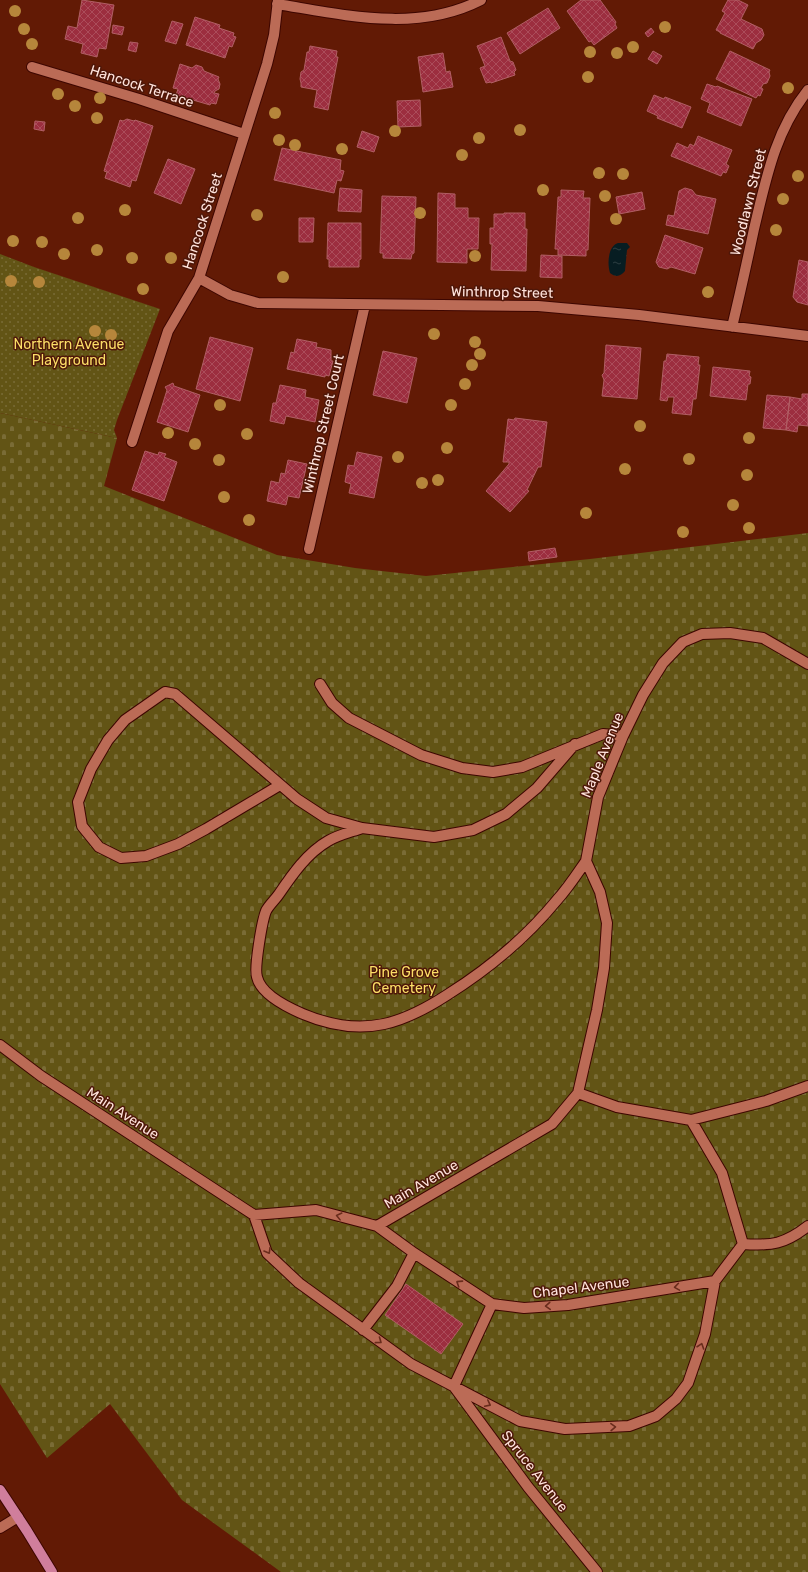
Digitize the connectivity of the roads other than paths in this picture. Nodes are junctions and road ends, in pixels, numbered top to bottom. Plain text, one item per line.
1 (481, 0) edge
2 (278, 2) edge
3 (32, 67) dead end
4 (808, 90) edge
5 (244, 134) junction
6 (199, 278) junction
7 (365, 305) junction
8 (732, 327) junction
9 (808, 336) edge
10 (132, 442) dead end
11 (310, 549) dead end
12 (808, 664) edge
13 (320, 684) dead end
14 (623, 736) junction
15 (575, 744) junction
16 (280, 785) junction
17 (362, 828) junction
18 (586, 861) junction
19 (0, 1045) edge
20 (808, 1086) edge
21 (578, 1093) junction
22 (691, 1120) junction
23 (254, 1215) junction
24 (377, 1226) junction
25 (808, 1226) edge
26 (743, 1244) junction
27 (414, 1253) junction
28 (716, 1281) junction
29 (492, 1304) junction
30 (363, 1330) junction
31 (454, 1386) junction
32 (0, 1490) edge
33 (18, 1517) junction
34 (0, 1528) edge
35 (52, 1572) edge
36 (596, 1572) edge

1 - 2 street
2 - 5 street, Hancock Street
3 - 5 street, Hancock Terrace
4 - 8 street, Woodlawn Street
5 - 6 street, Hancock Street
6 - 7 street, Winthrop Street
6 - 10 street, Hancock Street
7 - 8 street, Winthrop Street
7 - 11 street, Winthrop Street Court
8 - 9 street, Winthrop Street
12 - 14 street, Maple Avenue
13 - 15 street
14 - 15 street
14 - 18 street, Maple Avenue
15 - 17 street
16 - 16 street
16 - 17 street
17 - 18 street
18 - 21 street
19 - 23 street, Main Avenue
20 - 22 street
21 - 22 street
21 - 24 street, Main Avenue
22 - 26 street
24 -> 23 street, Main Avenue
23 -> 30 street
24 - 27 street, Chapel Avenue
25 - 26 street
26 - 28 street
29 -> 27 street, Chapel Avenue
27 - 30 street
28 -> 29 street, Chapel Avenue
31 -> 28 street
29 - 31 street
30 -> 31 street
31 - 36 street, Spruce Avenue
32 - 33 main road
33 - 34 street
33 - 35 main road

